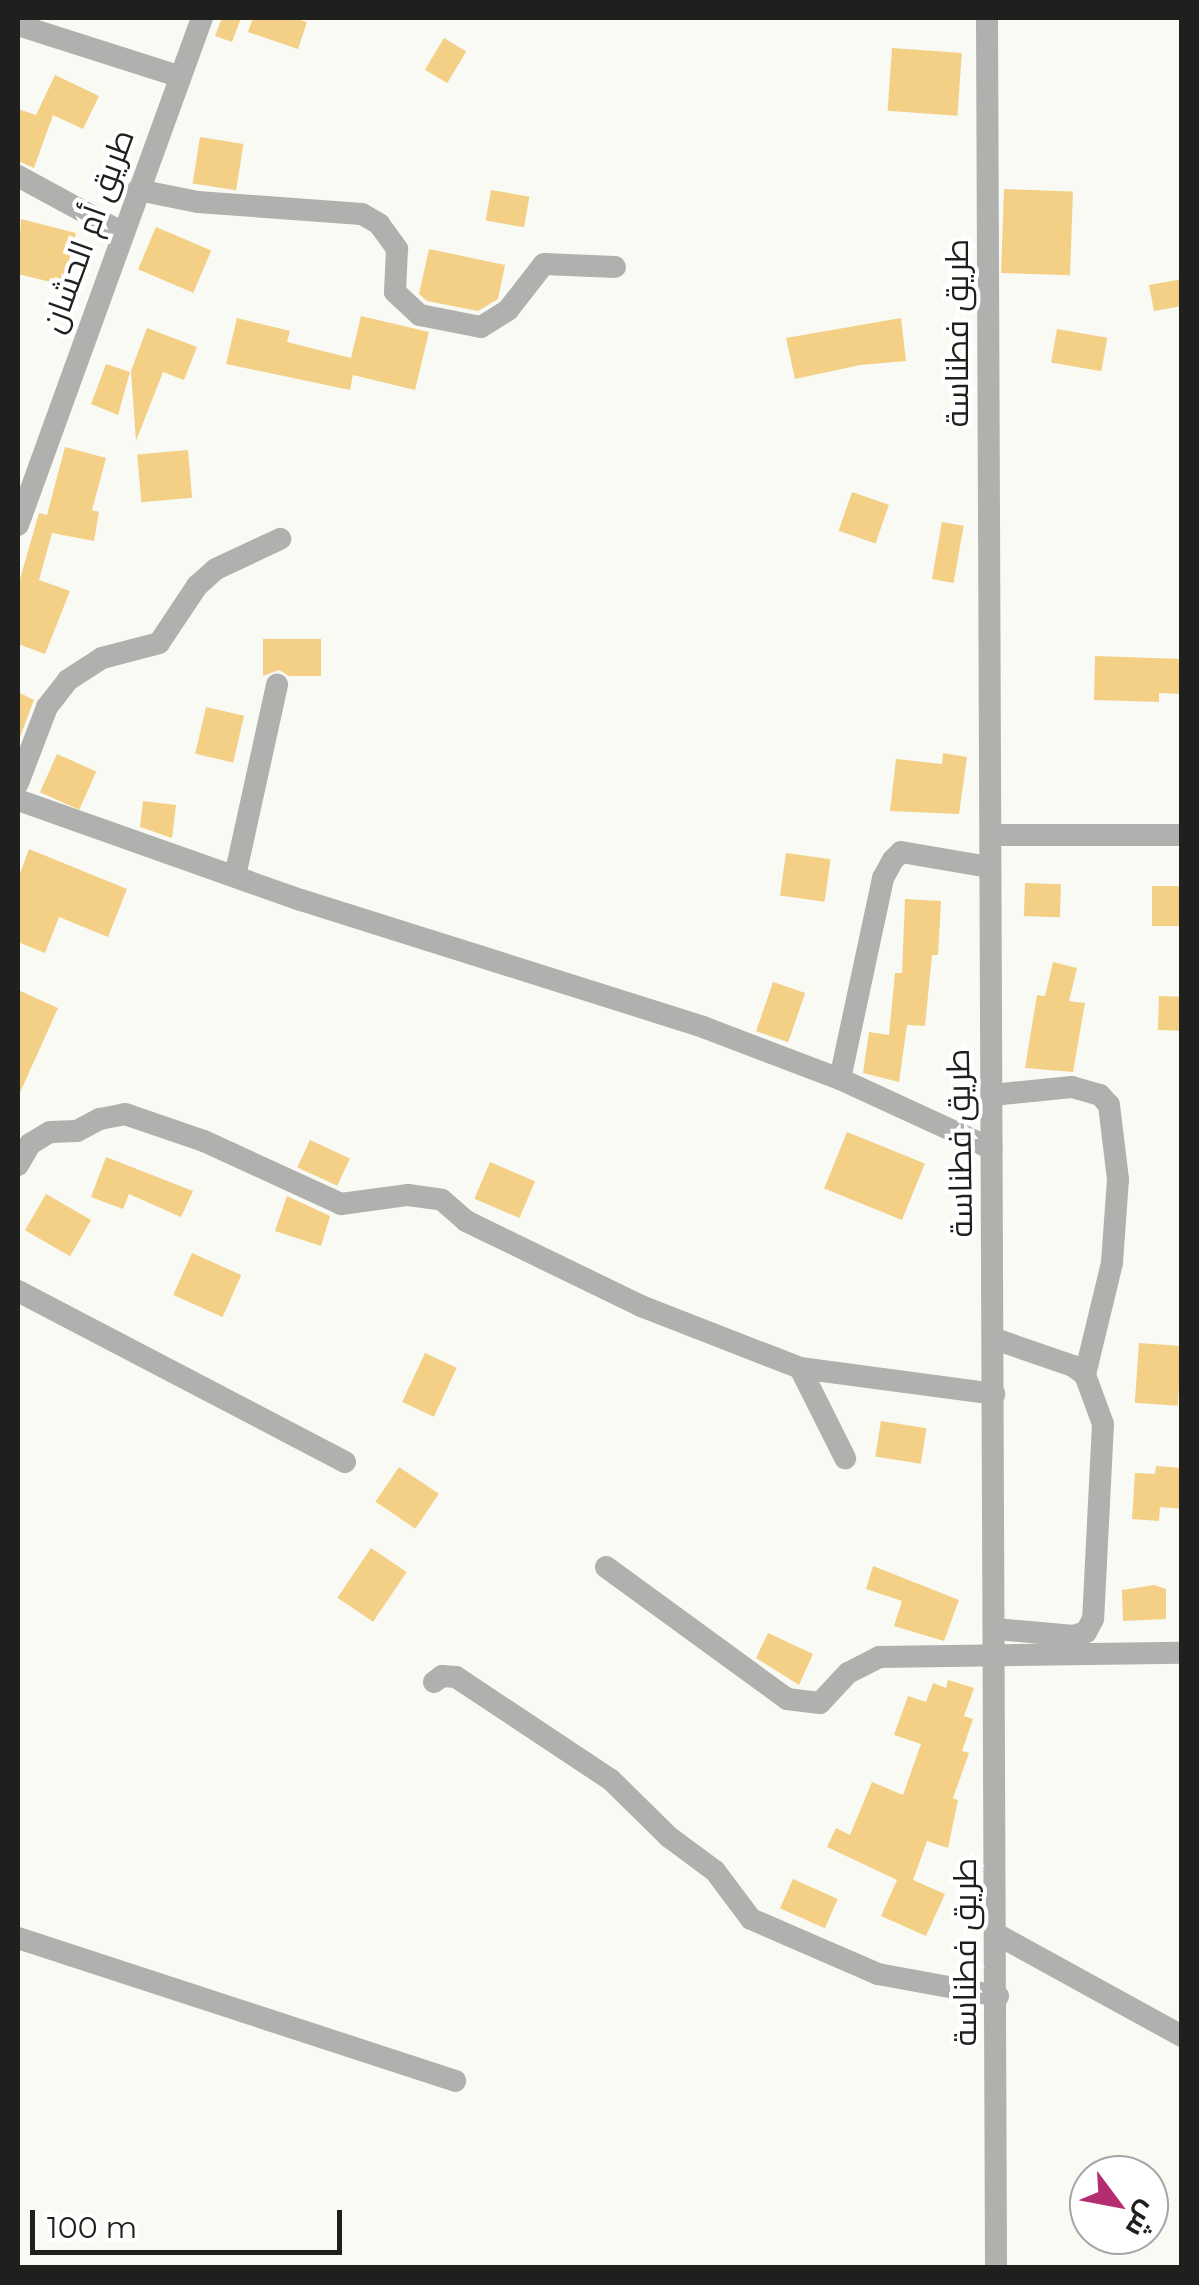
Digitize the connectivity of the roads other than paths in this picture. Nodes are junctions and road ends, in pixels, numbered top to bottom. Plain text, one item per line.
1 (202, 18) edge
2 (987, 18) edge
3 (18, 24) edge
4 (178, 76) junction
5 (18, 176) edge
6 (138, 190) junction
7 (121, 232) junction
8 (615, 267) dead end
9 (18, 524) edge
10 (280, 539) dead end
11 (278, 685) dead end
12 (18, 783) edge
13 (18, 800) edge
14 (1182, 835) edge
15 (990, 836) junction
16 (989, 868) junction
17 (235, 876) junction
18 (840, 1079) junction
19 (992, 1096) junction
20 (992, 1148) junction
21 (18, 1164) edge
22 (18, 1291) edge
23 (995, 1339) junction
24 (800, 1368) junction
25 (1085, 1375) junction
26 (994, 1394) junction
27 (846, 1458) dead end
28 (345, 1462) dead end
29 (606, 1566) dead end
30 (996, 1629) junction
31 (1182, 1652) edge
32 (995, 1654) junction
33 (434, 1682) dead end
34 (998, 1935) junction
35 (18, 1938) edge
36 (998, 1996) junction
37 (1182, 2036) edge
38 (455, 2081) dead end
39 (996, 2268) edge

1 - 4 street, طريق أم الحشان
2 - 15 street, طريق فطناسة
3 - 4 street
4 - 6 street, طريق أم الحشان
5 - 7 street
6 - 7 street, طريق أم الحشان
6 - 8 street
7 - 9 street, طريق أم الحشان
10 - 12 street
11 - 17 street
13 - 17 street
14 - 15 street
15 - 16 street, طريق فطناسة
16 - 18 street
16 - 19 street, طريق فطناسة
17 - 18 street
18 - 20 street
19 - 20 street, طريق فطناسة
19 - 25 street
20 - 23 street, طريق فطناسة
21 - 24 street
22 - 28 street
23 - 25 street
23 - 26 street, طريق فطناسة
24 - 26 street
24 - 27 street
25 - 30 street
26 - 30 street, طريق فطناسة
29 - 32 street
30 - 32 street, طريق فطناسة
31 - 32 street
32 - 34 street, طريق فطناسة
33 - 36 street
34 - 36 street, طريق فطناسة
34 - 37 street
35 - 38 street
36 - 39 street, طريق فطناسة

